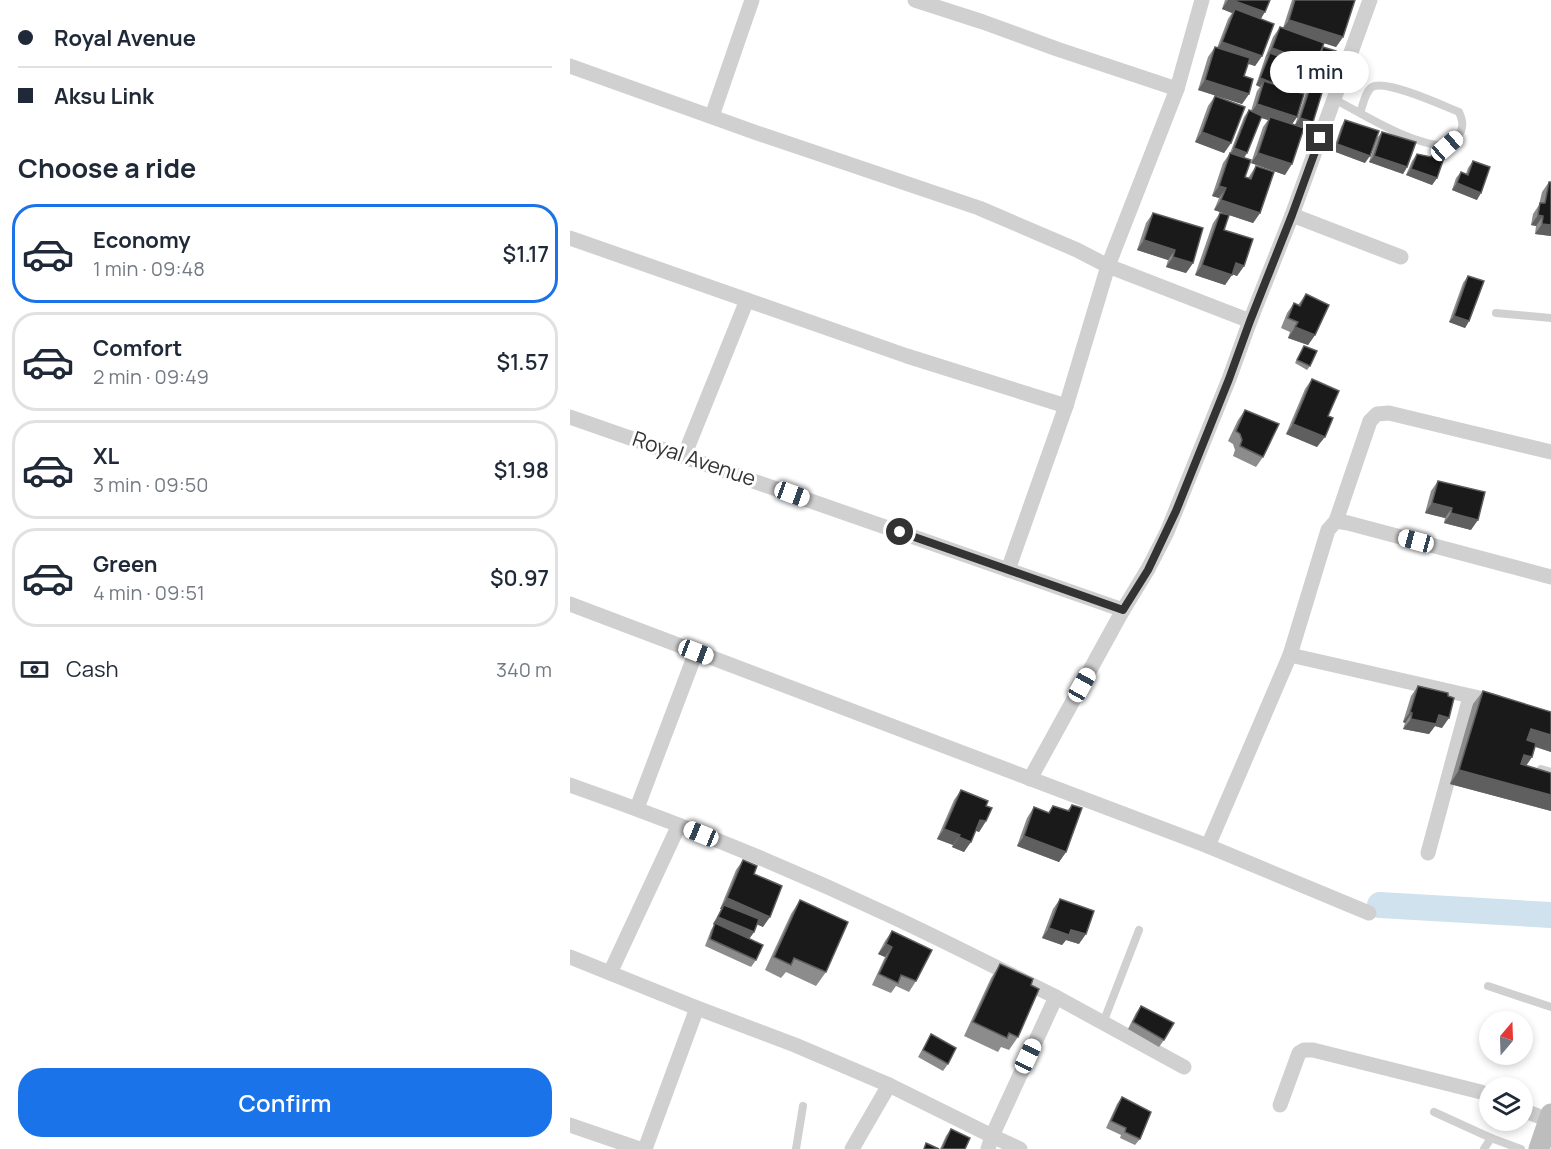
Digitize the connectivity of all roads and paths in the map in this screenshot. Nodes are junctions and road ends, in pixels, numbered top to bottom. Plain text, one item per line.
1 (752, 0) edge
2 (915, 0) edge
3 (1202, 0) edge
4 (1370, 0) edge
5 (570, 66) edge
6 (1177, 89) junction
7 (1334, 99) junction
8 (1360, 113) junction
9 (712, 116) junction
10 (1292, 215) junction
11 (570, 238) edge
12 (1401, 257) dead end
13 (1108, 266) junction
14 (747, 300) junction
15 (1496, 314) dead end
16 (1551, 318) edge
17 (1250, 321) junction
18 (1066, 406) junction
19 (570, 417) edge
20 (1551, 452) edge
21 (684, 456) junction
22 (1336, 521) junction
23 (1008, 570) junction
24 (1551, 577) edge
25 (570, 604) edge
26 (1123, 610) junction
27 (696, 652) junction
28 (1290, 655) junction
29 (1470, 697) junction
30 (1516, 706) edge
31 (1541, 769) edge
32 (1551, 772) edge
33 (1030, 779) junction
34 (570, 784) edge
35 (637, 808) junction
36 (679, 825) junction
37 (1208, 846) junction
38 (1428, 853) dead end
39 (1369, 913) dead end
40 (1140, 930) dead end
41 (570, 957) edge
42 (610, 973) junction
43 (1488, 986) dead end
44 (1056, 997) junction
45 (1551, 1007) edge
46 (697, 1008) junction
47 (1103, 1023) junction
48 (1184, 1067) dead end
49 (889, 1085) junction
50 (1479, 1092) edge
51 (1280, 1105) dead end
52 (802, 1106) dead end
53 (1434, 1112) dead end
54 (1533, 1113) edge
55 (1550, 1117) edge
56 (570, 1125) edge
57 (1491, 1138) junction
58 (990, 1143) edge
59 (643, 1149) edge
60 (796, 1149) edge
61 (852, 1149) edge
62 (1020, 1149) edge
63 (1484, 1149) edge
64 (1521, 1149) edge
65 (1539, 1149) edge

1 - 9 street
2 - 6 street
3 - 6 street
4 - 7 street
5 - 9 street
6 - 13 street
7 - 8 lane
7 - 10 street
8 - 8 lane
9 - 13 street
10 - 12 street
10 - 17 street
11 - 14 street
13 - 17 street
13 - 18 street
14 - 18 street
14 - 21 street
15 - 16 lane
17 - 26 street
18 - 23 street
19 - 21 street, Royal Avenue
20 - 22 street
21 - 23 street, Royal Avenue
22 - 24 street
22 - 28 street
23 - 26 street, Royal Avenue
25 - 27 street
26 - 33 street
27 - 33 street
27 - 35 street
28 - 29 street
28 - 37 street
29 - 30 street
29 - 38 street
31 - 32 lane
33 - 37 street
34 - 35 street
35 - 36 street
36 - 42 street
36 - 44 street
37 - 39 street
40 - 47 lane
41 - 42 street
42 - 46 street
43 - 45 lane
44 - 47 street
44 - 58 street
46 - 49 street
46 - 59 street
47 - 48 street
49 - 58 street
49 - 61 street
50 - 51 street
52 - 60 lane
53 - 57 lane
54 - 55 street
55 - 65 main road
56 - 59 street
57 - 63 lane
57 - 64 lane
58 - 62 street

